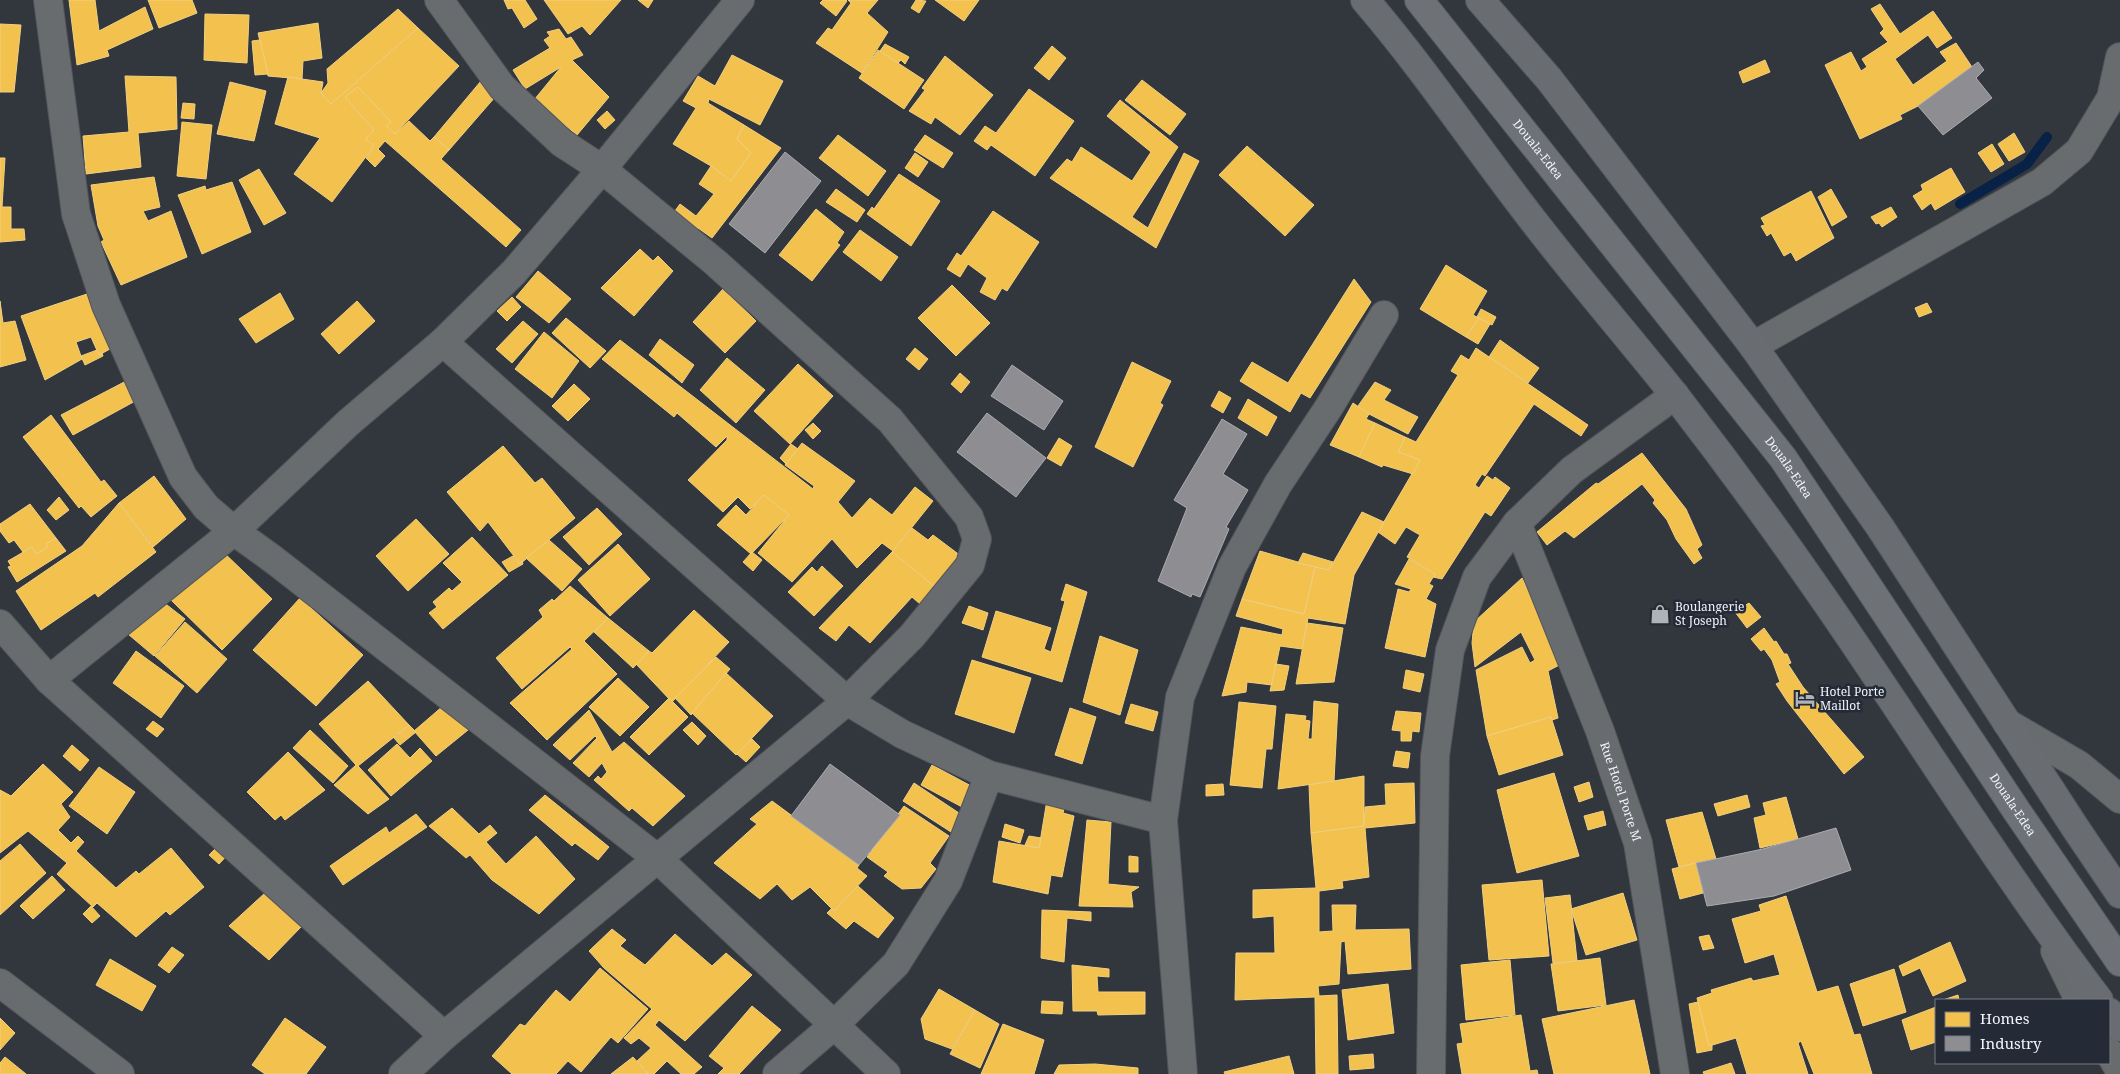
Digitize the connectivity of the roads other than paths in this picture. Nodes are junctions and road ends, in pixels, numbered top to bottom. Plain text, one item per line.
1 (48, 0) edge
2 (439, 0) edge
3 (740, 0) edge
4 (1365, 0) edge
5 (1419, 0) edge
6 (1480, 0) edge
7 (2120, 57) edge
8 (2116, 99) edge
9 (602, 169) junction
10 (1384, 314) dead end
11 (444, 342) junction
12 (1753, 346) junction
13 (1675, 395) junction
14 (1517, 523) junction
15 (234, 531) junction
16 (0, 624) edge
17 (49, 680) junction
18 (847, 701) junction
19 (2007, 723) junction
20 (988, 775) junction
21 (2120, 799) edge
22 (1163, 820) junction
23 (658, 860) junction
24 (2120, 894) edge
25 (2046, 929) junction
26 (2120, 962) edge
27 (0, 984) edge
28 (2078, 999) edge
29 (2098, 999) edge
30 (2110, 1013) edge
31 (833, 1026) junction
32 (2120, 1027) edge
33 (444, 1036) junction
34 (2110, 1054) edge
35 (2120, 1071) edge
36 (120, 1074) edge
37 (403, 1074) edge
38 (777, 1074) edge
39 (886, 1074) edge
40 (1183, 1074) edge
41 (1431, 1074) edge
42 (1675, 1074) edge

1 - 15 street
2 - 9 street
3 - 9 street
4 - 13 main road
5 - 26 highway, Douala-Edea
6 - 12 main road
7 - 8 street
8 - 12 street
9 - 11 street
9 - 18 street
10 - 22 street
11 - 15 street
11 - 18 street
12 - 19 main road
13 - 14 street
13 - 25 main road
14 - 41 street
14 - 42 street, Rue Hotel Porte M
15 - 17 street
15 - 23 street
16 - 17 street
17 - 33 street
18 - 20 street
18 - 23 street
19 - 21 street
19 - 24 main road
20 - 22 street
20 - 31 street
22 - 40 street
23 - 31 street
23 - 33 street
25 - 28 street
25 - 29 main road
27 - 36 street
30 - 32 main road
31 - 38 street
31 - 39 street
33 - 37 street
34 - 35 street

